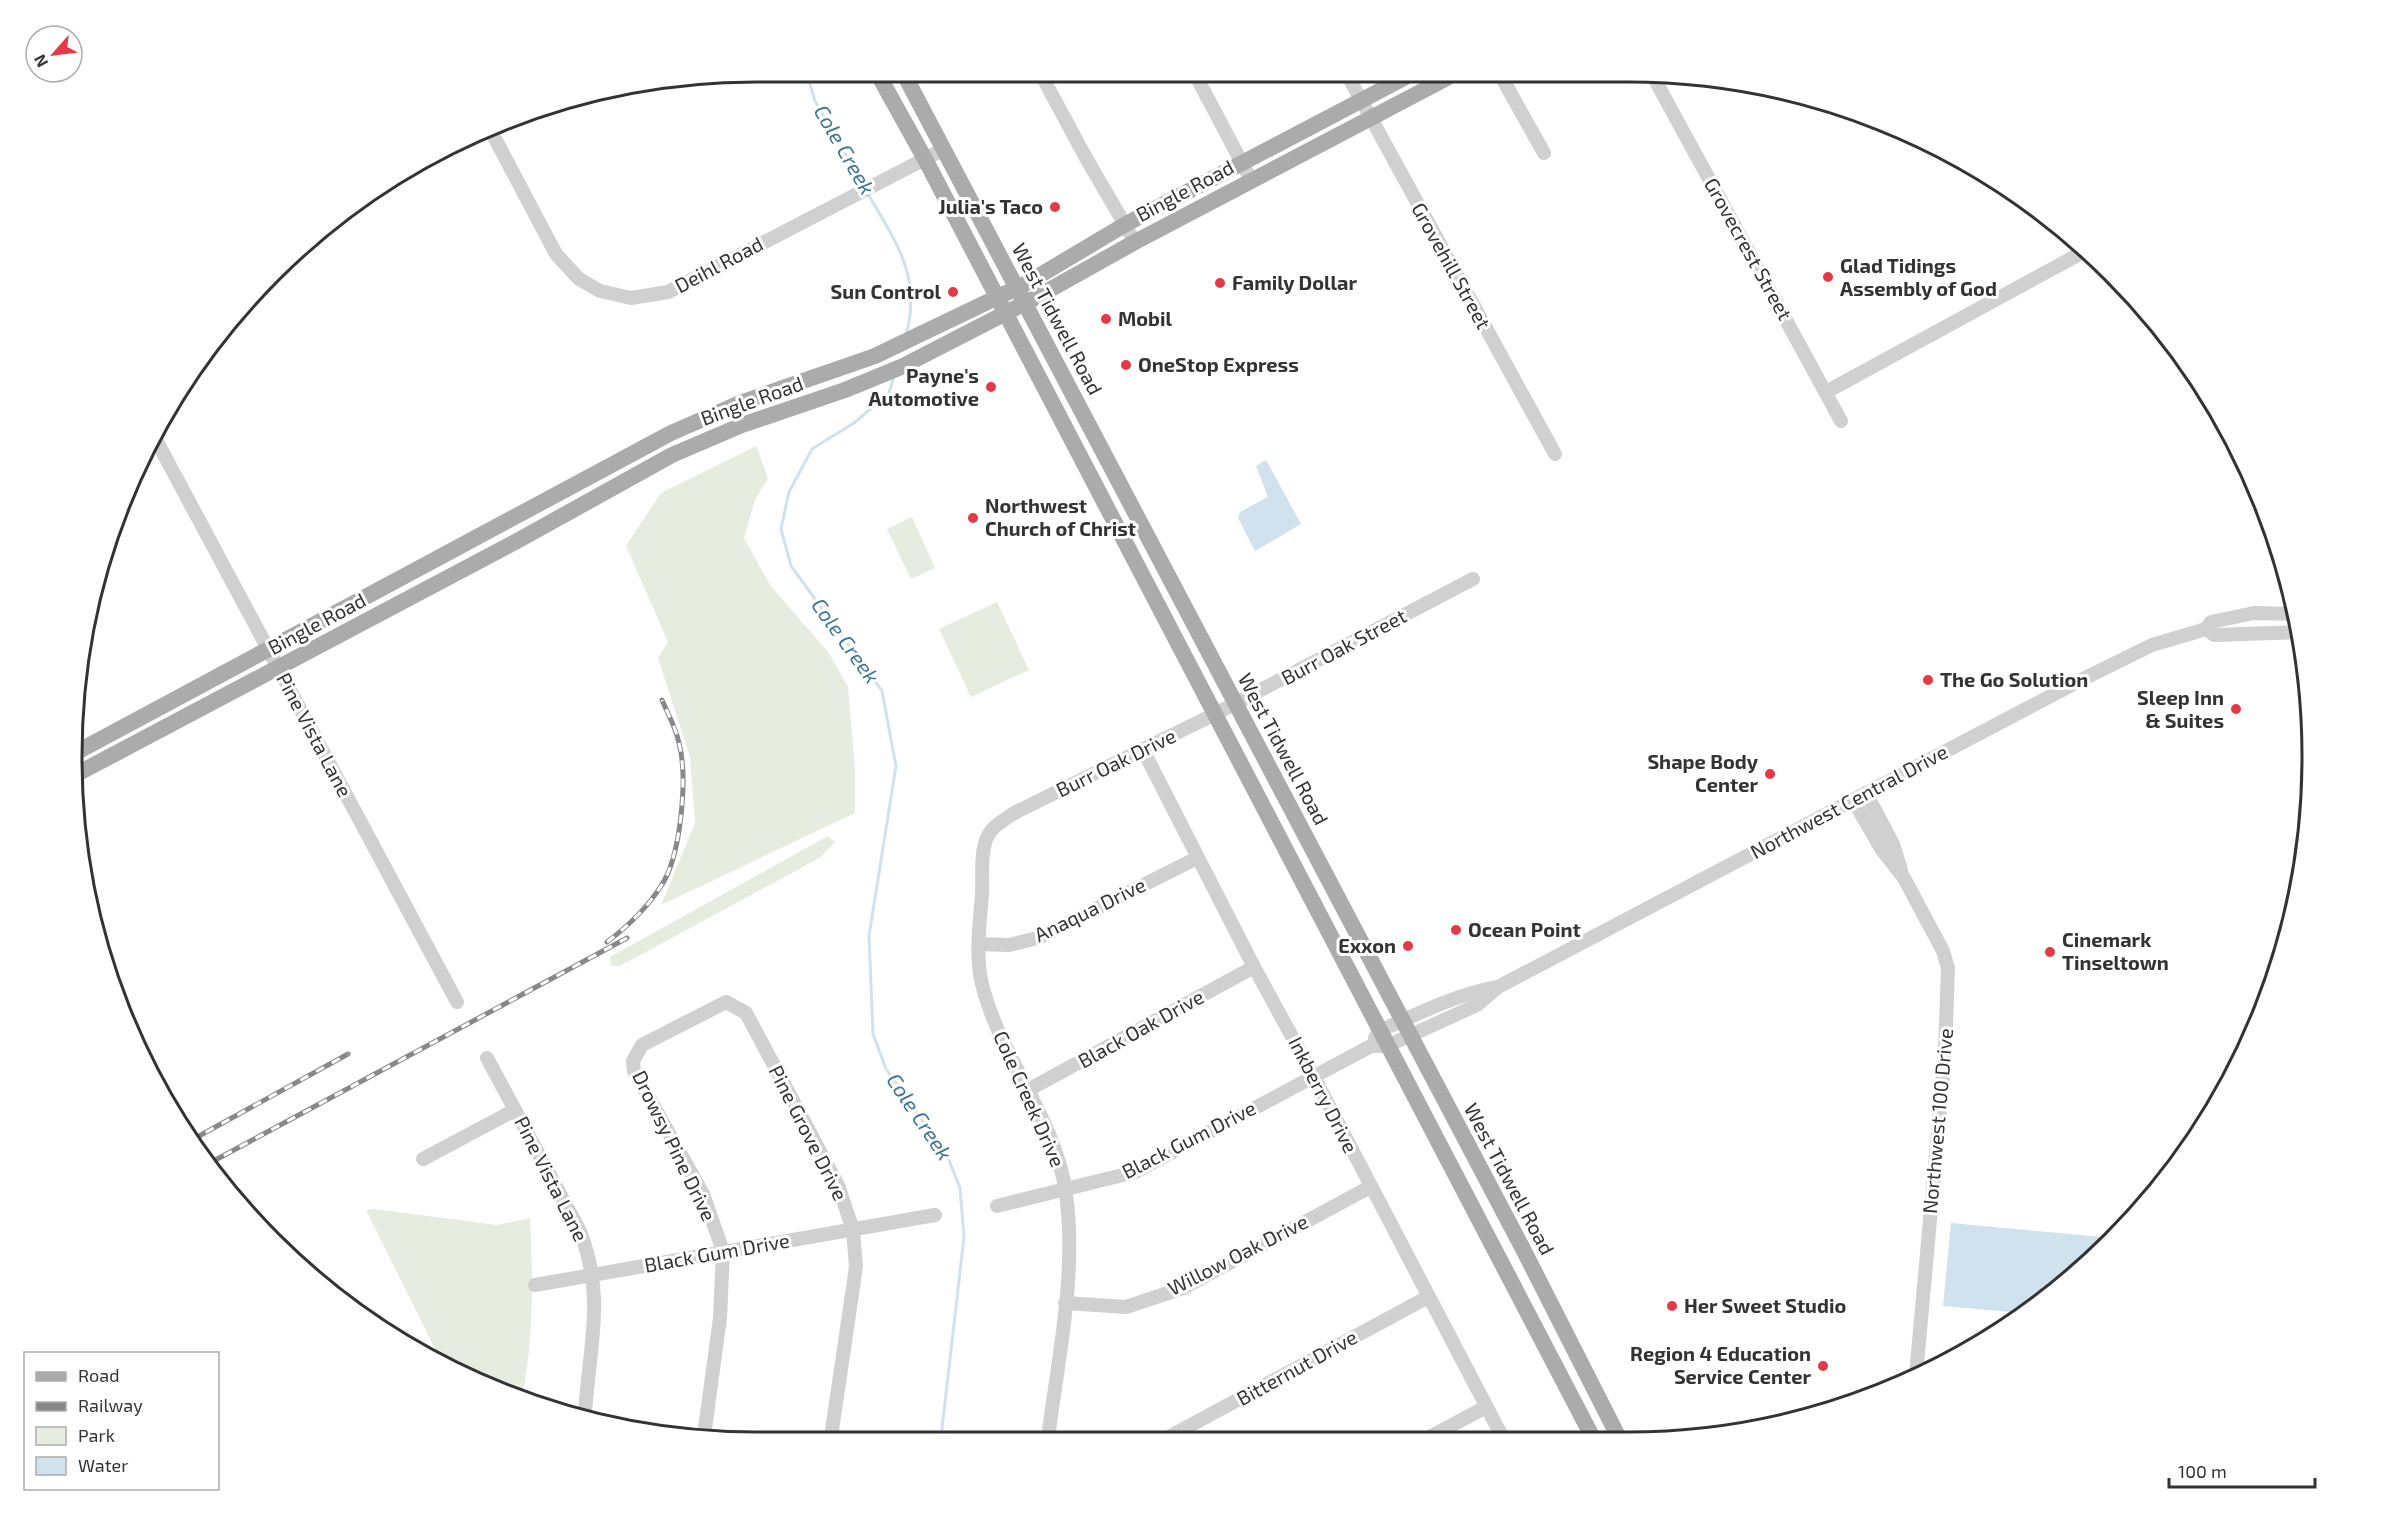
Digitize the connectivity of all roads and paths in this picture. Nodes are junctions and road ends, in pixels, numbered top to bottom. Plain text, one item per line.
1 (882, 82) edge
2 (908, 82) edge
3 (1045, 82) edge
4 (1199, 82) edge
5 (1351, 82) edge
6 (1397, 82) edge
7 (1440, 82) edge
8 (1504, 82) edge
9 (1657, 83) edge
10 (1361, 101) junction
11 (1371, 119) junction
12 (494, 136) edge
13 (944, 149) junction
14 (1544, 153) dead end
15 (925, 159) junction
16 (1242, 162) junction
17 (1251, 180) junction
18 (1126, 224) junction
19 (1136, 242) junction
20 (2078, 255) edge
21 (1017, 288) junction
22 (995, 298) junction
23 (1025, 303) junction
24 (1004, 314) junction
25 (806, 382) junction
26 (1826, 392) junction
27 (812, 401) junction
28 (1841, 421) dead end
29 (159, 446) edge
30 (1102, 450) junction
31 (1554, 453) dead end
32 (1083, 462) junction
33 (613, 463) junction
34 (623, 480) junction
35 (445, 554) junction
36 (1159, 557) junction
37 (1138, 568) junction
38 (456, 573) junction
39 (1473, 579) dead end
40 (2287, 614) edge
41 (2206, 629) junction
42 (2291, 632) edge
43 (268, 649) junction
44 (279, 669) junction
45 (1236, 704) junction
46 (1215, 714) junction
47 (105, 737) junction
48 (82, 749) edge
49 (1143, 750) junction
50 (114, 754) junction
51 (83, 771) edge
52 (1866, 793) junction
53 (1853, 801) junction
54 (1016, 812) joint
55 (1197, 858) junction
56 (1904, 878) junction
57 (979, 944) junction
58 (1254, 967) junction
59 (457, 1002) dead end
60 (681, 1023) joint
61 (1406, 1028) junction
62 (1379, 1041) junction
63 (487, 1058) dead end
64 (1313, 1075) junction
65 (1028, 1090) junction
66 (515, 1110) junction
67 (423, 1159) dead end
68 (1370, 1187) junction
69 (1066, 1191) junction
70 (997, 1206) dead end
71 (935, 1215) dead end
72 (853, 1230) junction
73 (1522, 1247) junction
74 (723, 1251) junction
75 (1501, 1260) junction
76 (594, 1276) junction
77 (535, 1285) dead end
78 (1428, 1297) junction
79 (1065, 1303) junction
80 (1917, 1366) edge
81 (1486, 1407) junction
82 (585, 1410) edge
83 (705, 1429) edge
84 (832, 1432) edge
85 (1049, 1432) edge
86 (1178, 1432) edge
87 (1439, 1432) edge
88 (1500, 1432) edge
89 (1590, 1432) edge
90 (1616, 1432) edge

1 - 15 main road
2 - 13 main road, West Tidwell Road
3 - 18 street
4 - 16 street
5 - 10 street, Grovehill Street
6 - 10 main road, Bingle Road
7 - 11 main road, Bingle Road
8 - 14 street
9 - 26 street, Grovecrest Street
10 - 11 street, Grovehill Street
10 - 16 main road, Bingle Road
11 - 17 main road, Bingle Road
11 - 31 street, Grovehill Street
12 - 15 street, Deihl Road
13 - 15 street, Deihl Road
13 - 21 main road, West Tidwell Road
15 - 22 main road
16 - 17 street
16 - 18 main road, Bingle Road
17 - 19 main road, Bingle Road
18 - 19 street
18 - 21 main road, Bingle Road
19 - 23 main road, Bingle Road
20 - 26 street
21 - 22 main road, Bingle Road
21 - 23 main road, West Tidwell Road
22 - 24 main road
22 - 25 main road, Bingle Road
23 - 24 main road, Bingle Road
23 - 30 main road, West Tidwell Road
24 - 27 main road, Bingle Road
24 - 32 main road
25 - 27 main road
25 - 33 main road, Bingle Road
26 - 28 street, Grovecrest Street
27 - 34 main road, Bingle Road
29 - 43 street, Pine Vista Lane
30 - 32 main road
30 - 36 main road, West Tidwell Road
32 - 37 main road
33 - 34 main road
33 - 35 main road, Bingle Road
34 - 38 main road, Bingle Road
35 - 38 main road
35 - 43 main road, Bingle Road
36 - 37 main road
36 - 45 main road, West Tidwell Road
37 - 46 main road
38 - 44 main road, Bingle Road
39 - 45 street, Burr Oak Street
40 - 41 street, Northwest Central Drive
41 - 42 street, Northwest Central Drive
41 - 52 street, Northwest Central Drive
43 - 44 street, Pine Vista Lane
43 - 47 main road, Bingle Road
44 - 50 main road, Bingle Road
44 - 59 street, Pine Vista Lane
45 - 46 street, Burr Oak Street
45 - 61 main road, West Tidwell Road
46 - 49 street, Burr Oak Drive
46 - 62 main road
47 - 48 main road, Bingle Road
47 - 50 main road
49 - 54 street, Burr Oak Drive
49 - 55 street, Inkberry Drive
50 - 51 main road, Bingle Road
52 - 53 street, Northwest Central Drive
52 - 56 street, Northwest 100 Drive
53 - 56 street, Northwest 100 Drive
53 - 61 street, Northwest Central Drive
54 - 57 street, Cole Creek Drive
55 - 57 street, Anaqua Drive
55 - 58 street, Inkberry Drive
56 - 80 street, Northwest 100 Drive
57 - 65 street, Cole Creek Drive
58 - 64 street, Inkberry Drive
58 - 65 street, Black Oak Drive
60 - 72 street, Pine Grove Drive
60 - 74 street, Drowsy Pine Drive
61 - 62 street, Northwest Central Drive
61 - 73 main road, West Tidwell Road
62 - 64 street, Black Gum Drive
62 - 75 main road
63 - 66 street, Pine Vista Lane
64 - 68 street, Inkberry Drive
64 - 69 street, Black Gum Drive
65 - 69 street, Cole Creek Drive
66 - 67 street
66 - 76 street, Pine Vista Lane
68 - 78 street, Inkberry Drive
68 - 79 street, Willow Oak Drive
69 - 70 street, Black Gum Drive
69 - 79 street, Cole Creek Drive
71 - 72 street, Black Gum Drive
72 - 74 street, Black Gum Drive
72 - 84 street, Pine Grove Drive
73 - 75 main road
73 - 90 main road, West Tidwell Road
74 - 76 street, Black Gum Drive
74 - 83 street, Drowsy Pine Drive
75 - 89 main road
76 - 77 street, Black Gum Drive
76 - 82 street, Pine Vista Lane
78 - 81 street, Inkberry Drive
78 - 86 street, Bitternut Drive
79 - 85 street, Cole Creek Drive
81 - 87 street
81 - 88 street, Inkberry Drive

